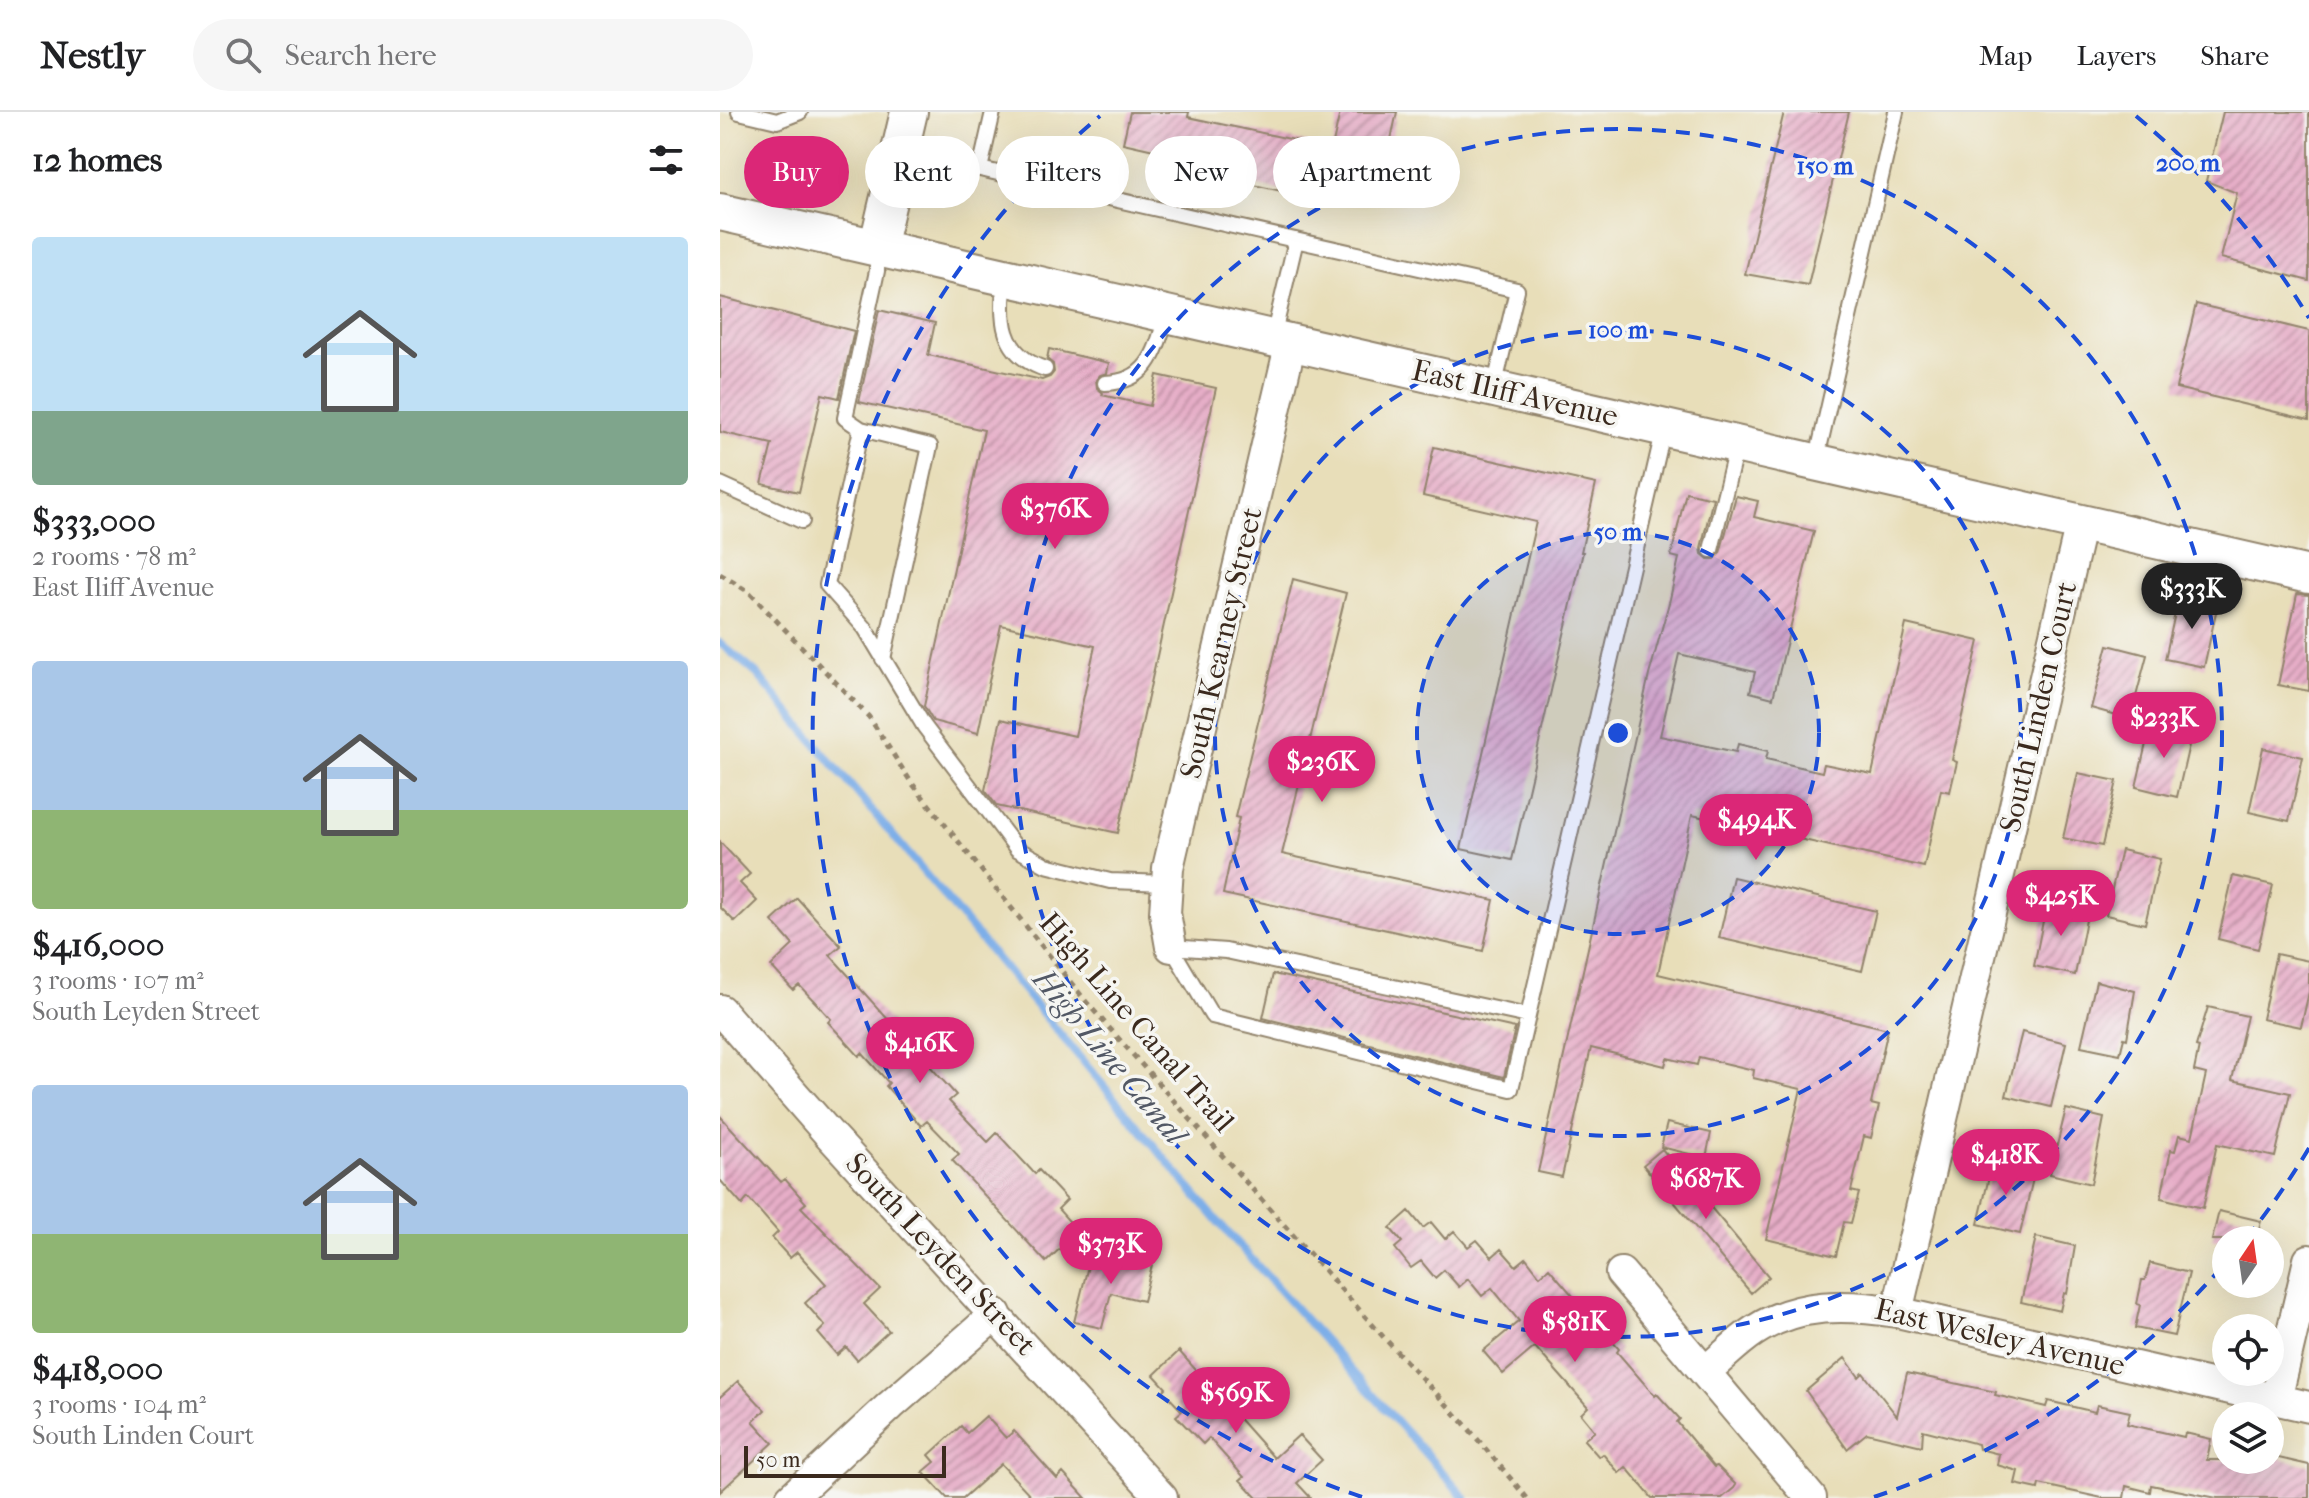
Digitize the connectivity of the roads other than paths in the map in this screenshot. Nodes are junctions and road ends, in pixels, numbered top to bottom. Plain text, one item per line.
1 (739, 112) edge
2 (800, 112) edge
3 (909, 112) edge
4 (993, 112) edge
5 (1896, 112) edge
6 (720, 212) edge
7 (1296, 240) junction
8 (877, 248) junction
9 (1005, 277) junction
10 (1167, 314) junction
11 (1282, 339) junction
12 (1045, 369) dead end
13 (1105, 383) dead end
14 (1494, 388) junction
15 (1664, 427) junction
16 (861, 429) junction
17 (1737, 444) junction
18 (1816, 462) junction
19 (720, 484) edge
20 (802, 521) dead end
21 (2081, 523) junction
22 (1711, 550) dead end
23 (2309, 575) edge
24 (883, 659) junction
25 (1167, 883) junction
26 (1171, 947) junction
27 (720, 1010) edge
28 (1528, 1016) junction
29 (2308, 1265) edge
30 (1621, 1273) dead end
31 (1897, 1312) junction
32 (996, 1314) junction
33 (1706, 1371) junction
34 (2276, 1400) junction
35 (2309, 1407) edge
36 (791, 1498) edge
37 (1162, 1498) edge
38 (1811, 1498) edge

1 - 2 lane
3 - 8 street
4 - 7 lane
5 - 18 lane
6 - 8 street, East Iliff Avenue
7 - 11 lane
7 - 14 lane
8 - 9 street, East Iliff Avenue
8 - 16 lane
9 - 10 street, East Iliff Avenue
9 - 12 lane
10 - 11 street, East Iliff Avenue
10 - 13 lane
11 - 14 street, East Iliff Avenue
11 - 25 street, South Kearney Street
14 - 15 street, East Iliff Avenue
15 - 17 street, East Iliff Avenue
15 - 28 lane
16 - 24 lane
16 - 24 lane
17 - 18 street, East Iliff Avenue
17 - 22 lane
18 - 21 street, East Iliff Avenue
19 - 20 lane
21 - 23 street, East Iliff Avenue
21 - 31 street, South Linden Court
24 - 25 lane
25 - 26 street, South Kearney Street
26 - 28 lane
26 - 28 lane
27 - 32 street, South Leyden Street
29 - 34 street
30 - 33 street
31 - 33 street, East Wesley Avenue
31 - 34 street, East Wesley Avenue
32 - 36 street
32 - 37 street, South Leyden Street
33 - 38 street
34 - 35 street, East Wesley Avenue

